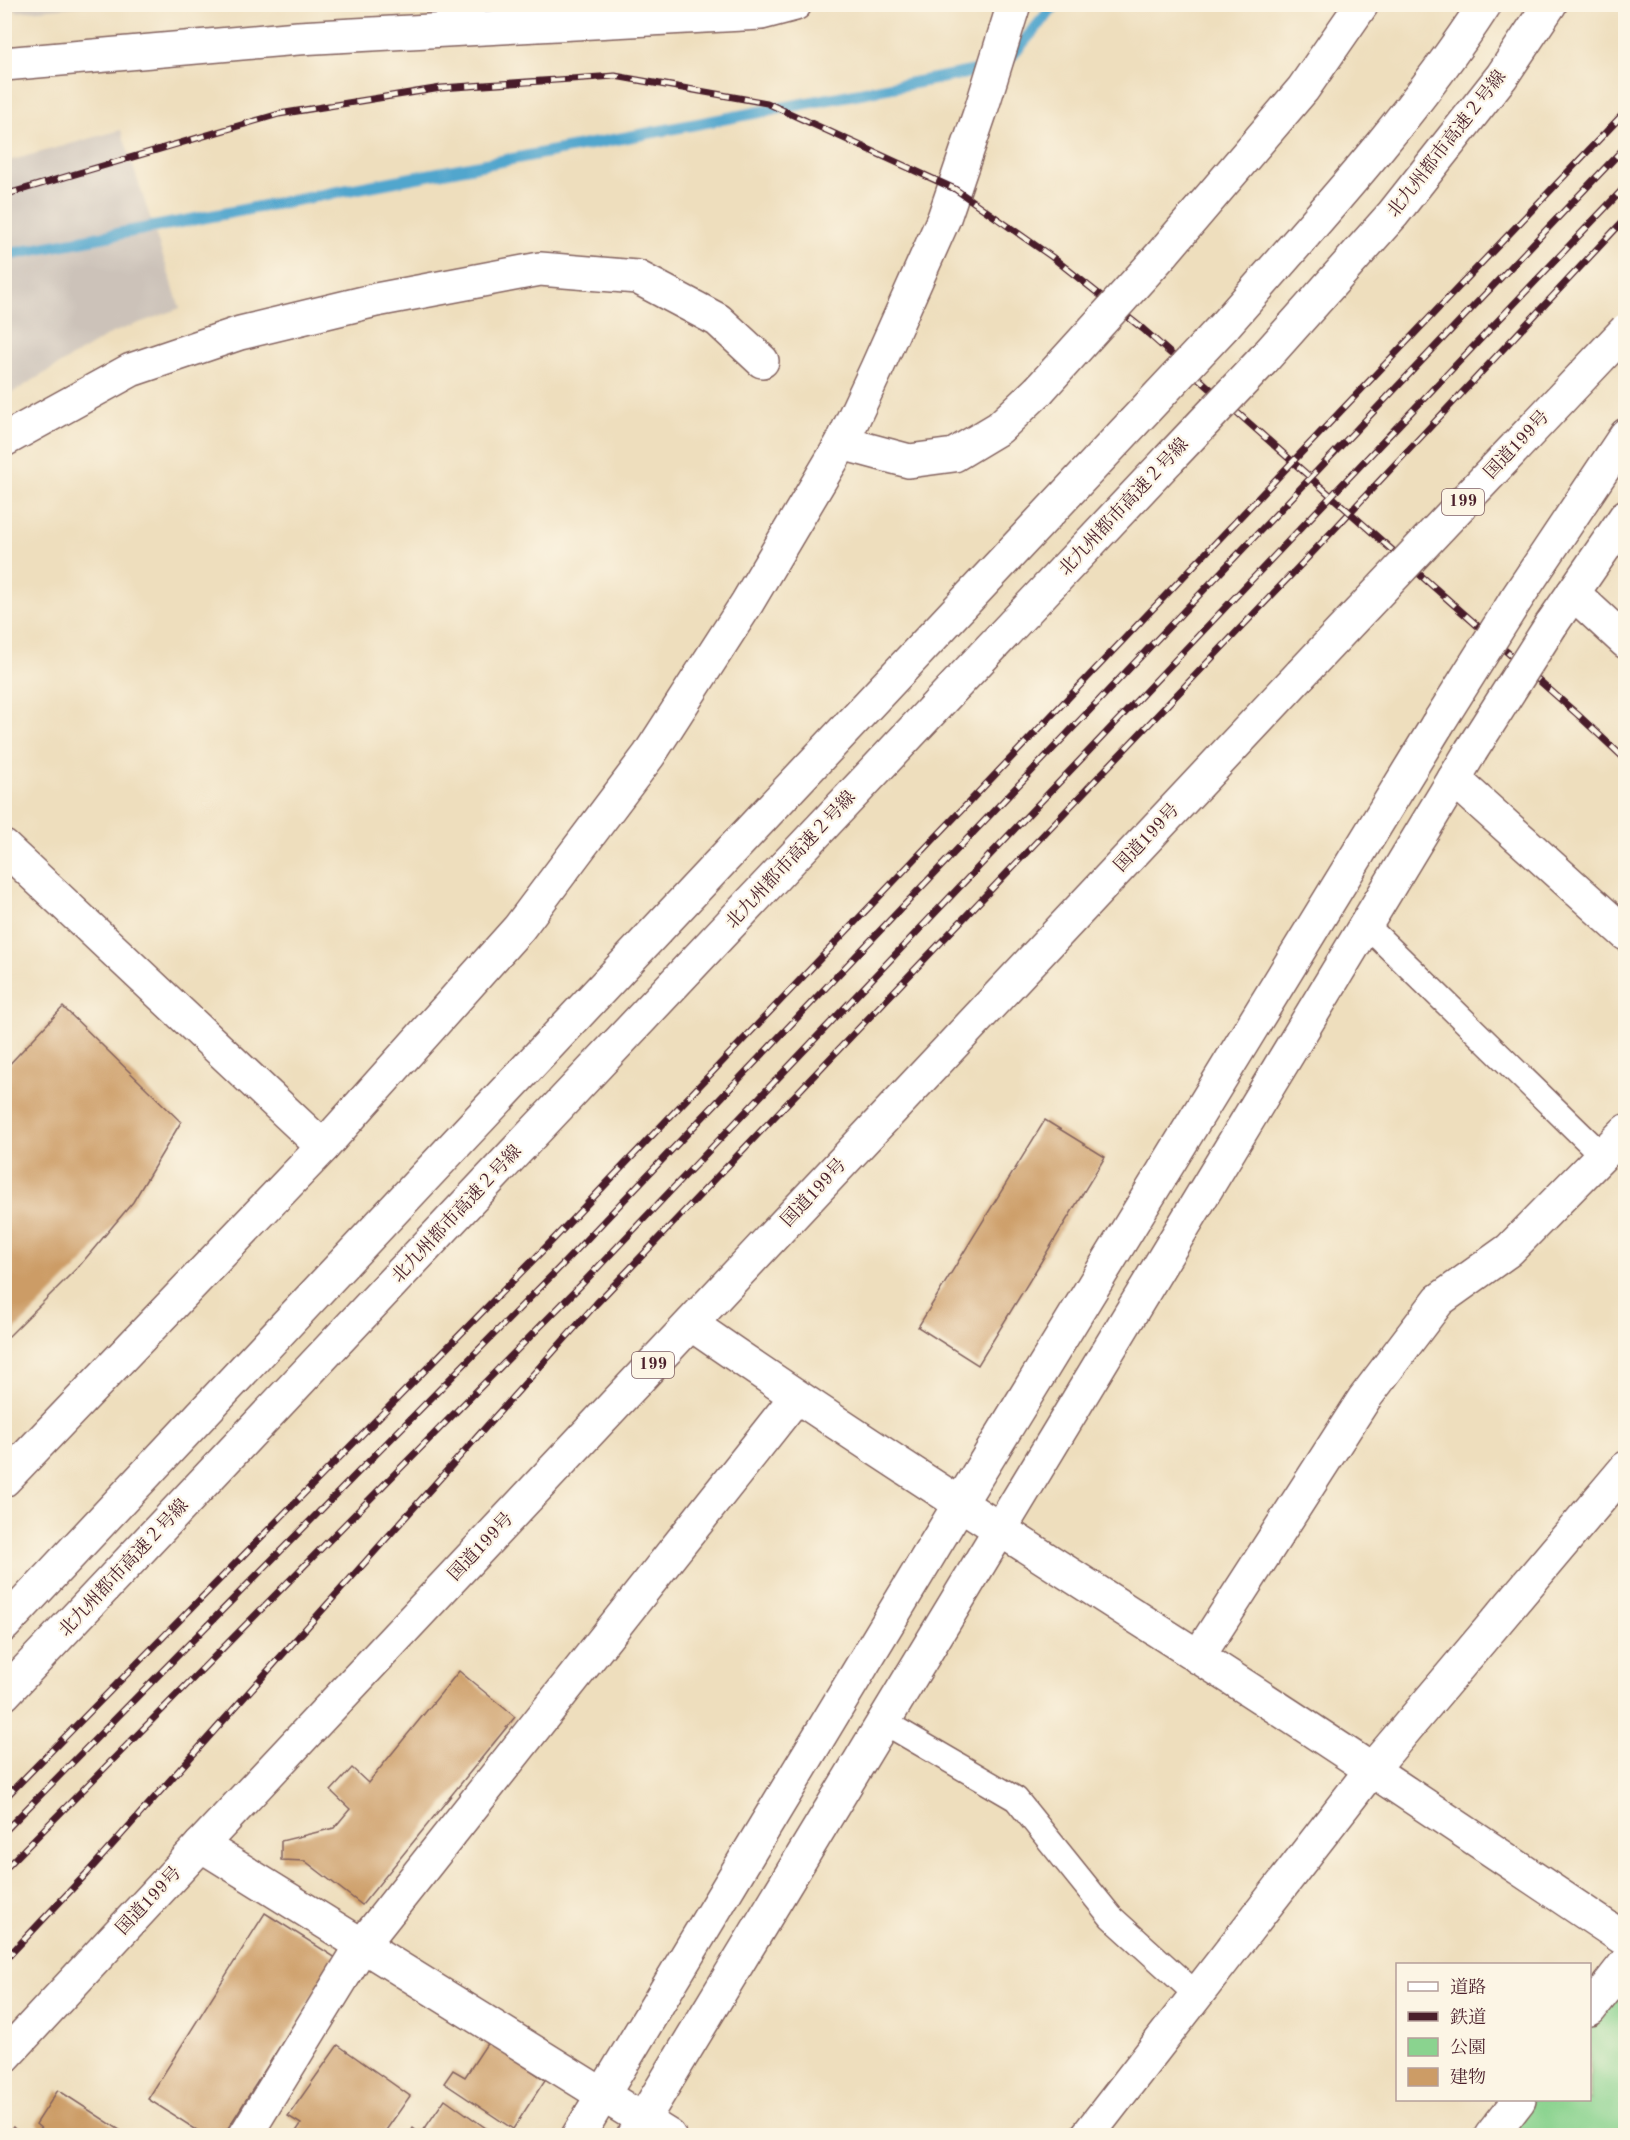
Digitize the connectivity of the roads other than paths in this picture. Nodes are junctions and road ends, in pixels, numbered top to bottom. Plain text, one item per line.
1 (795, 4) edge
2 (1014, 4) edge
3 (1362, 4) edge
4 (1485, 4) edge
5 (1550, 4) edge
6 (4, 64) edge
7 (1626, 330) edge
8 (762, 361) dead end
9 (1626, 435) edge
10 (4, 440) edge
11 (842, 442) junction
12 (1626, 516) edge
13 (1573, 593) junction
14 (1626, 642) edge
15 (1462, 765) junction
16 (4, 847) edge
17 (1366, 926) junction
18 (1626, 934) edge
19 (1626, 1131) edge
20 (323, 1147) junction
21 (1603, 1156) junction
22 (692, 1324) junction
23 (796, 1396) junction
24 (1626, 1468) edge
25 (4, 1480) edge
26 (960, 1504) junction
27 (1000, 1531) junction
28 (4, 1625) edge
29 (1198, 1657) junction
30 (4, 1694) edge
31 (884, 1722) junction
32 (1372, 1769) junction
33 (201, 1845) junction
34 (1626, 1940) edge
35 (363, 1944) junction
36 (1626, 1963) edge
37 (1197, 1995) junction
38 (1591, 2008) edge
39 (4, 2057) edge
40 (603, 2095) junction
41 (1519, 2101) edge
42 (648, 2130) edge
43 (245, 2136) edge
44 (578, 2136) edge
45 (1087, 2136) edge
46 (1491, 2136) edge

1 - 6 main road
2 - 11 main road
3 - 11 main road, bridge
4 - 28 main road, bridge
5 - 30 main road, 北九州都市高速２号線, bridge
7 - 22 main road, 国道199号 / 199, bridge
8 - 10 main road
9 - 26 main road, bridge
11 - 20 main road
12 - 13 main road
13 - 14 main road
13 - 15 main road, bridge
15 - 17 main road
15 - 18 main road
16 - 20 main road
17 - 21 lane
17 - 27 main road
19 - 21 main road
20 - 25 main road
21 - 29 main road
22 - 23 main road
22 - 33 main road, 国道199号 / 199
23 - 26 main road
23 - 35 main road
24 - 32 main road
26 - 27 main road
26 - 40 main road
27 - 29 main road
27 - 31 main road
29 - 32 main road
31 - 37 lane
31 - 42 main road
32 - 34 main road
32 - 37 main road
33 - 35 main road
33 - 39 main road, 国道199号 / 199
35 - 40 main road
35 - 43 main road
36 - 38 main road
37 - 45 main road
40 - 42 main road
40 - 44 main road
41 - 46 main road

